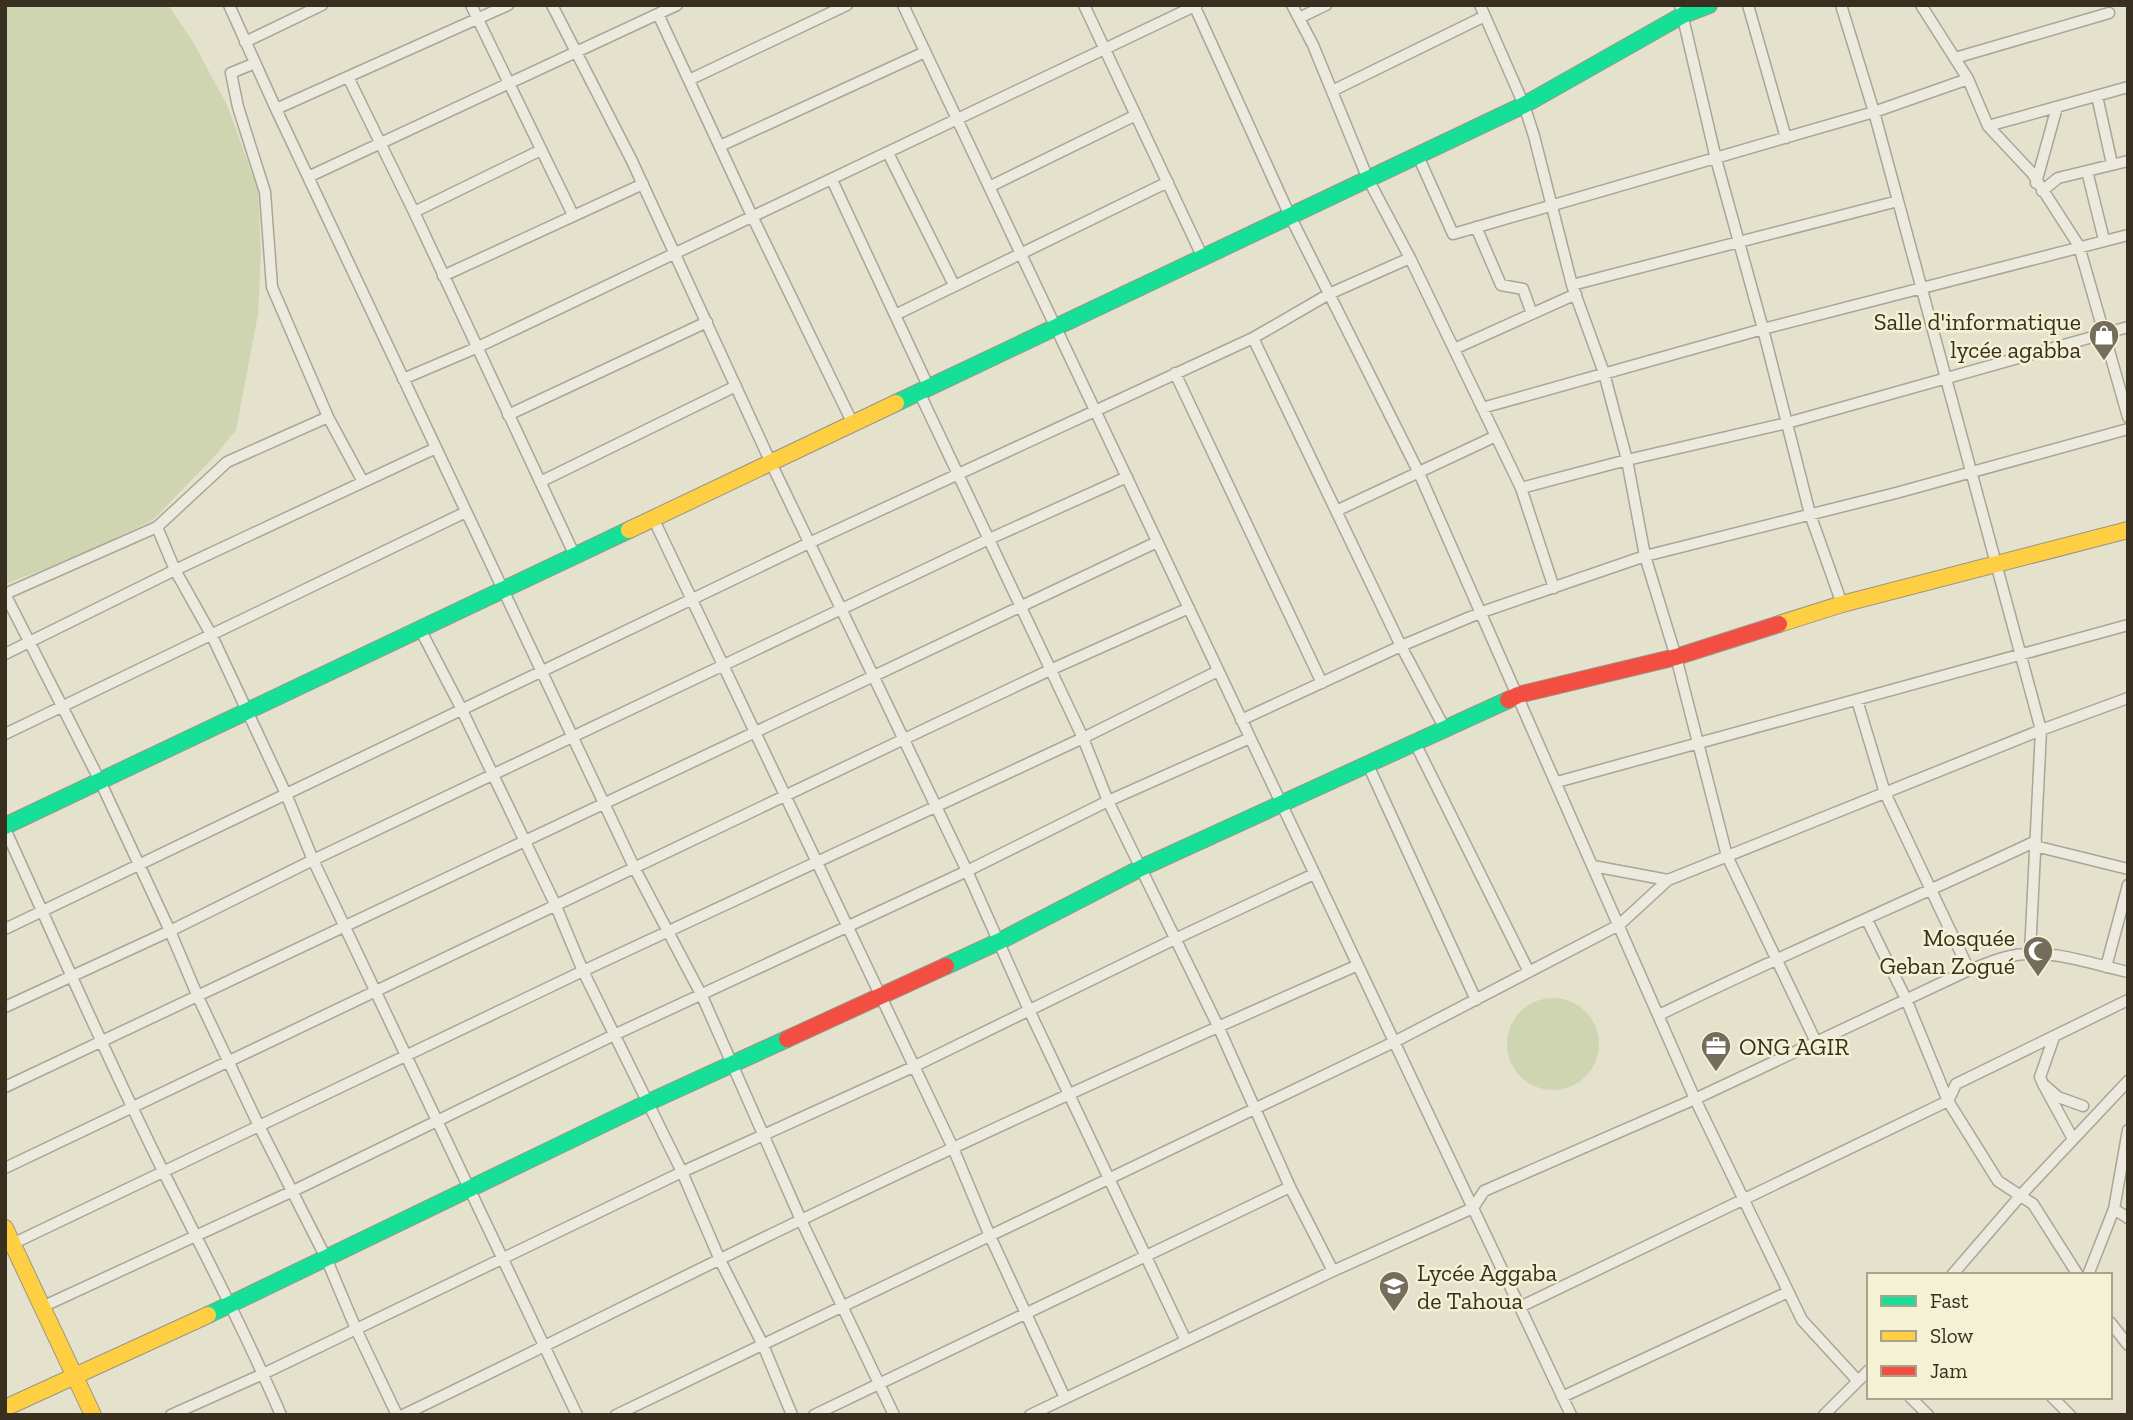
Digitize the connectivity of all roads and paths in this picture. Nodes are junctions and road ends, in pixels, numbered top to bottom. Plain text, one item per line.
1 (229, 5) edge
2 (322, 5) edge
3 (471, 5) edge
4 (508, 5) edge
5 (552, 5) edge
6 (677, 5) edge
7 (847, 5) edge
8 (903, 5) edge
9 (1084, 5) edge
10 (1292, 5) edge
11 (1326, 5) edge
12 (1709, 5) edge
13 (1748, 5) edge
14 (1841, 5) edge
15 (1920, 5) edge
16 (1196, 6) edge
17 (1681, 10) edge
18 (1482, 11) edge
19 (2109, 13) dead end
20 (658, 14) junction
21 (1299, 18) junction
22 (478, 19) junction
23 (245, 42) junction
24 (1105, 49) junction
25 (576, 52) junction
26 (925, 52) junction
27 (1955, 58) junction
28 (255, 63) junction
29 (348, 77) junction
30 (1968, 79) junction
31 (689, 80) junction
32 (508, 84) junction
33 (2128, 87) edge
34 (1332, 91) junction
35 (2097, 96) junction
36 (1524, 105) junction
37 (2057, 107) junction
38 (276, 109) junction
39 (1874, 112) junction
40 (1136, 115) junction
41 (957, 120) junction
42 (1988, 126) junction
43 (1786, 138) junction
44 (380, 144) junction
45 (720, 146) junction
46 (541, 150) junction
47 (888, 153) junction
48 (1418, 156) junction
49 (1716, 159) junction
50 (2128, 160) edge
51 (2112, 164) junction
52 (2087, 171) junction
53 (308, 177) junction
54 (1368, 179) junction
55 (832, 180) junction
56 (1168, 182) junction
57 (643, 184) junction
58 (989, 187) junction
59 (2039, 187) junction
60 (1898, 201) junction
61 (1552, 204) junction
62 (414, 212) junction
63 (573, 215) junction
64 (752, 216) junction
65 (1290, 216) junction
66 (1476, 227) junction
67 (2128, 235) edge
68 (2104, 240) junction
69 (1740, 241) junction
70 (2079, 246) junction
71 (674, 253) junction
72 (1020, 254) junction
73 (1203, 258) junction
74 (1410, 258) junction
75 (443, 276) junction
76 (954, 285) junction
77 (1922, 288) junction
78 (1574, 289) junction
79 (1329, 294) junction
80 (1532, 314) junction
81 (895, 315) junction
82 (707, 322) junction
83 (2128, 327) edge
84 (1056, 328) junction
85 (1763, 329) junction
86 (2102, 333) junction
87 (1253, 338) junction
88 (477, 348) junction
89 (1454, 349) junction
90 (1175, 373) junction
91 (1604, 373) junction
92 (1946, 377) junction
93 (404, 379) junction
94 (736, 386) junction
95 (924, 390) junction
96 (1482, 408) junction
97 (1095, 411) junction
98 (508, 415) junction
99 (328, 417) junction
100 (2128, 417) edge
101 (1787, 423) junction
102 (852, 424) junction
103 (2128, 429) edge
104 (1496, 436) junction
105 (436, 448) junction
106 (1626, 460) junction
107 (771, 463) junction
108 (1972, 471) junction
109 (1419, 473) junction
110 (958, 475) junction
111 (1126, 477) junction
112 (362, 481) junction
113 (540, 482) junction
114 (1521, 488) junction
115 (466, 512) junction
116 (1336, 512) junction
117 (1810, 514) junction
118 (653, 518) junction
119 (157, 527) junction
120 (2128, 530) edge
121 (987, 540) junction
122 (1157, 542) junction
123 (809, 543) junction
124 (575, 556) junction
125 (1645, 556) junction
126 (1996, 565) junction
127 (175, 570) junction
128 (1554, 588) junction
129 (503, 590) junction
130 (5, 594) edge
131 (692, 600) junction
132 (1842, 604) junction
133 (1019, 607) junction
134 (1189, 608) junction
135 (840, 609) junction
136 (1482, 612) junction
137 (2128, 625) edge
138 (420, 629) junction
139 (212, 636) junction
140 (30, 643) junction
141 (1401, 646) junction
142 (5, 654) edge
143 (2021, 655) junction
144 (1676, 657) junction
145 (722, 665) junction
146 (1050, 670) junction
147 (541, 671) junction
148 (1218, 671) junction
149 (872, 676) junction
150 (1322, 683) junction
151 (1518, 695) junction
152 (2128, 698) edge
153 (1857, 700) junction
154 (63, 707) junction
155 (461, 708) junction
156 (247, 711) junction
157 (1241, 720) junction
158 (1445, 729) junction
159 (2041, 730) junction
160 (756, 732) junction
161 (5, 734) edge
162 (572, 736) junction
163 (1083, 738) junction
164 (1250, 738) junction
165 (902, 740) junction
166 (1415, 743) junction
167 (1699, 743) junction
168 (1368, 765) junction
169 (492, 775) junction
170 (100, 781) junction
171 (1557, 782) junction
172 (1885, 793) junction
173 (286, 794) junction
174 (787, 796) junction
175 (1108, 801) junction
176 (604, 803) junction
177 (1281, 804) junction
178 (935, 806) junction
179 (5, 827) edge
180 (524, 841) junction
181 (2036, 843) junction
182 (1727, 856) junction
183 (313, 860) junction
184 (818, 862) junction
185 (139, 866) junction
186 (1593, 866) junction
187 (635, 869) junction
188 (1141, 869) junction
189 (2128, 869) edge
190 (967, 871) junction
191 (1314, 874) junction
192 (1668, 880) junction
193 (2128, 885) edge
194 (1931, 890) junction
195 (555, 904) junction
196 (43, 911) junction
197 (1867, 920) junction
198 (1619, 925) junction
199 (344, 926) junction
200 (849, 927) junction
201 (5, 929) edge
202 (170, 931) junction
203 (669, 932) junction
204 (1175, 939) junction
205 (1000, 942) junction
206 (2030, 953) junction
207 (1776, 958) junction
208 (1358, 965) junction
209 (2106, 967) junction
210 (1969, 970) junction
211 (583, 971) junction
212 (1529, 972) junction
213 (2128, 972) edge
214 (71, 976) junction
215 (375, 991) junction
216 (880, 995) junction
217 (702, 996) junction
218 (198, 997) junction
219 (1906, 999) junction
220 (1476, 1000) junction
221 (2128, 1000) edge
222 (5, 1007) edge
223 (1029, 1010) junction
224 (1658, 1014) junction
225 (1218, 1026) junction
226 (614, 1035) junction
227 (2054, 1037) junction
228 (102, 1041) junction
229 (1394, 1042) junction
230 (1816, 1042) junction
231 (406, 1056) junction
232 (228, 1061) junction
233 (732, 1063) junction
234 (914, 1067) junction
235 (2128, 1081) edge
236 (2043, 1084) junction
237 (5, 1087) edge
238 (1069, 1094) junction
239 (1695, 1099) junction
240 (1948, 1101) junction
241 (648, 1103) junction
242 (2083, 1106) dead end
243 (133, 1107) junction
244 (1256, 1109) junction
245 (436, 1120) junction
246 (259, 1126) junction
247 (2128, 1130) edge
248 (764, 1134) junction
249 (2073, 1139) junction
250 (953, 1148) junction
251 (5, 1168) edge
252 (164, 1171) junction
253 (682, 1172) junction
254 (1110, 1178) junction
255 (1290, 1187) junction
256 (468, 1188) junction
257 (293, 1191) junction
258 (2021, 1195) junction
259 (1742, 1198) junction
260 (1473, 1208) junction
261 (2114, 1209) junction
262 (2128, 1218) edge
263 (801, 1220) junction
264 (5, 1228) edge
265 (197, 1235) junction
266 (990, 1236) junction
267 (9, 1245) edge
268 (1146, 1256) junction
269 (502, 1257) junction
270 (326, 1258) junction
271 (720, 1260) junction
272 (1333, 1271) junction
273 (1954, 1273) edge
274 (2077, 1273) edge
275 (2089, 1273) edge
276 (1788, 1292) junction
277 (231, 1304) junction
278 (43, 1307) junction
279 (842, 1307) junction
280 (1520, 1307) junction
281 (1026, 1313) junction
282 (2112, 1325) edge
283 (356, 1329) junction
284 (1186, 1341) junction
285 (763, 1345) junction
286 (2128, 1345) edge
287 (545, 1347) junction
288 (1867, 1372) edge
289 (263, 1374) junction
290 (75, 1375) junction
291 (1858, 1381) junction
292 (879, 1383) junction
293 (1562, 1397) junction
294 (1065, 1398) junction
295 (1912, 1399) edge
296 (2054, 1399) edge
297 (5, 1408) edge
298 (93, 1415) edge
299 (171, 1415) edge
300 (281, 1415) edge
301 (397, 1415) edge
302 (403, 1415) edge
303 (577, 1415) edge
304 (616, 1415) edge
305 (792, 1415) edge
306 (814, 1415) edge
307 (894, 1415) edge
308 (1030, 1415) edge
309 (1571, 1415) edge
310 (1824, 1415) edge
311 (1928, 1415) edge
312 (2070, 1415) edge

1 - 23 street
2 - 23 street
3 - 22 street
4 - 22 street
5 - 25 street
6 - 20 street
7 - 31 street
8 - 26 street
9 - 24 street
10 - 21 street
11 - 21 street
12 - 17 street
13 - 43 street
14 - 39 street
15 - 27 street
16 - 24 street
16 - 65 street
17 - 36 street
17 - 49 street
18 - 34 street
18 - 36 street
19 - 27 street
20 - 25 street
20 - 31 street
21 - 34 street
22 - 29 street
22 - 32 street
23 - 28 street
24 - 40 street
24 - 41 street
25 - 32 street
25 - 57 street
26 - 41 street
26 - 45 street
27 - 30 street
28 - 38 street
28 - 99 street
29 - 38 street
29 - 44 street
30 - 39 street
30 - 42 street
31 - 45 street
32 - 44 street
32 - 46 street
33 - 35 street
34 - 54 street
35 - 37 street
35 - 51 street
36 - 48 street
36 - 61 street
37 - 42 street
37 - 59 street
38 - 53 street
39 - 43 street
39 - 60 street
40 - 56 street
40 - 58 street
41 - 47 street
41 - 58 street
42 - 59 street
43 - 49 street
44 - 53 street
44 - 62 street
45 - 64 street
46 - 62 street
46 - 63 street
47 - 55 street
47 - 76 street
48 - 54 street
48 - 66 street
49 - 61 street
49 - 69 street
50 - 51 street
51 - 52 street
52 - 59 street
52 - 68 street
53 - 93 street
54 - 65 street
54 - 74 street
55 - 64 street
55 - 81 street
56 - 72 street
56 - 73 street
57 - 63 street
57 - 71 street
58 - 72 street
59 - 70 street
60 - 69 street
60 - 77 street
61 - 66 street
61 - 78 street
62 - 75 street
63 - 75 street
64 - 71 street
64 - 102 street
65 - 73 street
65 - 79 street
66 - 80 street
67 - 68 street
68 - 70 street
69 - 78 street
69 - 85 street
70 - 77 street
70 - 86 street
71 - 82 street
71 - 88 street
72 - 76 street
72 - 84 street
73 - 84 street
74 - 79 street
74 - 89 street
75 - 88 street
76 - 81 street
77 - 85 street
77 - 92 street
78 - 80 street
78 - 91 street
79 - 87 street
79 - 109 street
80 - 89 street
81 - 95 street
82 - 94 street
82 - 98 street
83 - 86 street
84 - 95 street
84 - 97 street
85 - 91 street
85 - 101 street
86 - 92 street
86 - 100 street
87 - 90 street
87 - 116 street
88 - 93 street
88 - 98 street
89 - 96 street
90 - 97 street
90 - 150 street
91 - 96 street
91 - 106 street
92 - 101 street
92 - 108 street
93 - 105 street
94 - 107 street
94 - 113 street
95 - 102 street
95 - 110 street
96 - 104 street
97 - 110 street
97 - 111 street
98 - 113 street
99 - 112 street
99 - 119 street
101 - 106 street
101 - 117 street
102 - 107 street
103 - 108 street
104 - 109 street
104 - 114 street
105 - 112 street
105 - 115 street
106 - 114 street
106 - 125 street
107 - 118 street
107 - 123 street
108 - 117 street
108 - 126 street
109 - 116 street
109 - 136 street
110 - 121 street
110 - 123 street
111 - 121 street
111 - 122 street
112 - 127 street
113 - 124 street
114 - 128 street
115 - 129 street
115 - 139 street
116 - 141 street
117 - 125 street
117 - 132 street
118 - 124 street
118 - 131 street
119 - 127 street
119 - 130 street
120 - 126 street
121 - 133 street
121 - 135 street
122 - 133 street
122 - 134 street
123 - 131 street
123 - 135 street
124 - 129 street
125 - 128 street
125 - 144 street
126 - 132 street
126 - 143 street
127 - 139 street
127 - 140 street
128 - 136 street
129 - 138 street
129 - 147 street
130 - 140 street
131 - 145 street
131 - 147 street
132 - 144 street
133 - 146 street
133 - 149 street
134 - 146 street
134 - 148 street
135 - 145 street
135 - 149 street
136 - 141 street
136 - 151 street
137 - 143 street
138 - 155 street
138 - 156 street
139 - 154 street
139 - 156 street
140 - 142 street
140 - 154 street
141 - 150 street
141 - 158 street
143 - 153 street
143 - 159 street
144 - 151 street
144 - 167 street
145 - 160 street
145 - 162 street
146 - 163 street
146 - 165 street
147 - 155 street
147 - 162 street
148 - 157 street
148 - 163 street
149 - 160 street
149 - 165 street
150 - 157 street
151 - 158 street
151 - 171 street
152 - 159 street
153 - 167 street
153 - 172 street
154 - 161 street
154 - 170 street
155 - 169 street
155 - 173 street
156 - 170 street
156 - 173 street
157 - 164 street
158 - 166 street
159 - 172 street
159 - 181 street
160 - 174 street
160 - 176 street
162 - 169 street
162 - 176 street
163 - 175 street
163 - 178 street
164 - 175 street
164 - 177 street
165 - 174 street
165 - 178 street
166 - 168 street
166 - 212 street
167 - 171 street
167 - 182 street
168 - 177 street
168 - 220 street
169 - 180 street
169 - 183 street
170 - 179 street
170 - 185 street
171 - 186 street
172 - 182 street
172 - 194 street
173 - 183 street
173 - 185 street
174 - 184 street
174 - 187 street
175 - 188 street
175 - 190 street
176 - 180 street
176 - 187 street
177 - 188 street
177 - 191 street
178 - 184 street
178 - 190 street
179 - 196 street
180 - 195 street
180 - 199 street
181 - 189 street
181 - 194 street
181 - 206 street
182 - 192 street
182 - 207 street
183 - 199 street
183 - 202 street
184 - 200 street
184 - 203 street
185 - 196 street
185 - 202 street
186 - 192 street
186 - 198 street
187 - 195 street
187 - 203 street
188 - 204 street
188 - 205 street
190 - 200 street
190 - 205 street
191 - 204 street
191 - 208 street
192 - 198 street
193 - 209 street
194 - 197 street
194 - 210 street
195 - 211 street
195 - 215 street
196 - 201 street
196 - 214 street
197 - 207 street
197 - 219 street
198 - 212 street
198 - 224 street
199 - 215 street
199 - 218 street
200 - 216 street
200 - 217 street
202 - 214 street
202 - 218 street
203 - 211 street
203 - 217 street
204 - 223 street
204 - 225 street
205 - 216 street
205 - 223 street
206 - 209 street
206 - 210 street
207 - 224 street
207 - 230 street
208 - 225 street
208 - 229 street
209 - 213 street
210 - 219 street
211 - 226 street
211 - 231 street
212 - 220 street
214 - 222 street
214 - 228 street
215 - 231 street
215 - 232 street
216 - 233 street
216 - 234 street
217 - 226 street
217 - 233 street
218 - 228 street
218 - 232 street
219 - 230 street
219 - 240 street
220 - 229 street
221 - 227 street
223 - 234 street
223 - 238 street
224 - 239 street
225 - 238 street
225 - 244 street
226 - 241 street
226 - 245 street
227 - 236 street
227 - 240 street
228 - 237 street
228 - 243 street
229 - 244 street
229 - 260 street
230 - 239 street
231 - 245 street
231 - 246 street
232 - 243 street
232 - 246 street
233 - 241 street
233 - 248 street
234 - 248 street
234 - 250 street
235 - 249 street
236 - 242 street
236 - 249 street
238 - 250 street
238 - 254 street
239 - 259 street
239 - 260 street
240 - 258 street
240 - 259 street
241 - 253 street
241 - 256 street
243 - 251 street
243 - 252 street
244 - 254 street
244 - 255 street
245 - 256 street
245 - 257 street
246 - 252 street
246 - 257 street
247 - 261 street
248 - 253 street
248 - 263 street
249 - 258 street
250 - 263 street
250 - 266 street
252 - 265 street
252 - 267 street
253 - 269 street
253 - 271 street
254 - 266 street
254 - 268 street
255 - 268 street
255 - 272 street
256 - 269 street
256 - 270 street
257 - 265 street
257 - 270 street
258 - 273 street
258 - 274 street
259 - 276 street
259 - 280 street
260 - 272 street
260 - 280 street
261 - 262 street
261 - 275 street
263 - 271 street
263 - 279 street
264 - 267 street
265 - 277 street
265 - 278 street
266 - 279 street
266 - 281 street
267 - 278 street
268 - 281 street
268 - 284 street
269 - 283 street
269 - 287 street
270 - 277 street
270 - 283 street
271 - 285 street
271 - 287 street
272 - 284 street
276 - 291 street
276 - 293 street
277 - 289 street
277 - 290 street
278 - 290 street
279 - 285 street
279 - 292 street
280 - 293 street
281 - 292 street
281 - 294 street
282 - 286 street
283 - 289 street
283 - 301 street
284 - 294 street
285 - 304 street
285 - 305 street
287 - 302 street
287 - 303 street
288 - 291 street
289 - 299 street
289 - 300 street
290 - 297 street
290 - 298 street
291 - 310 street
292 - 306 street
292 - 307 street
293 - 309 street
294 - 308 street
295 - 311 street
296 - 312 street

